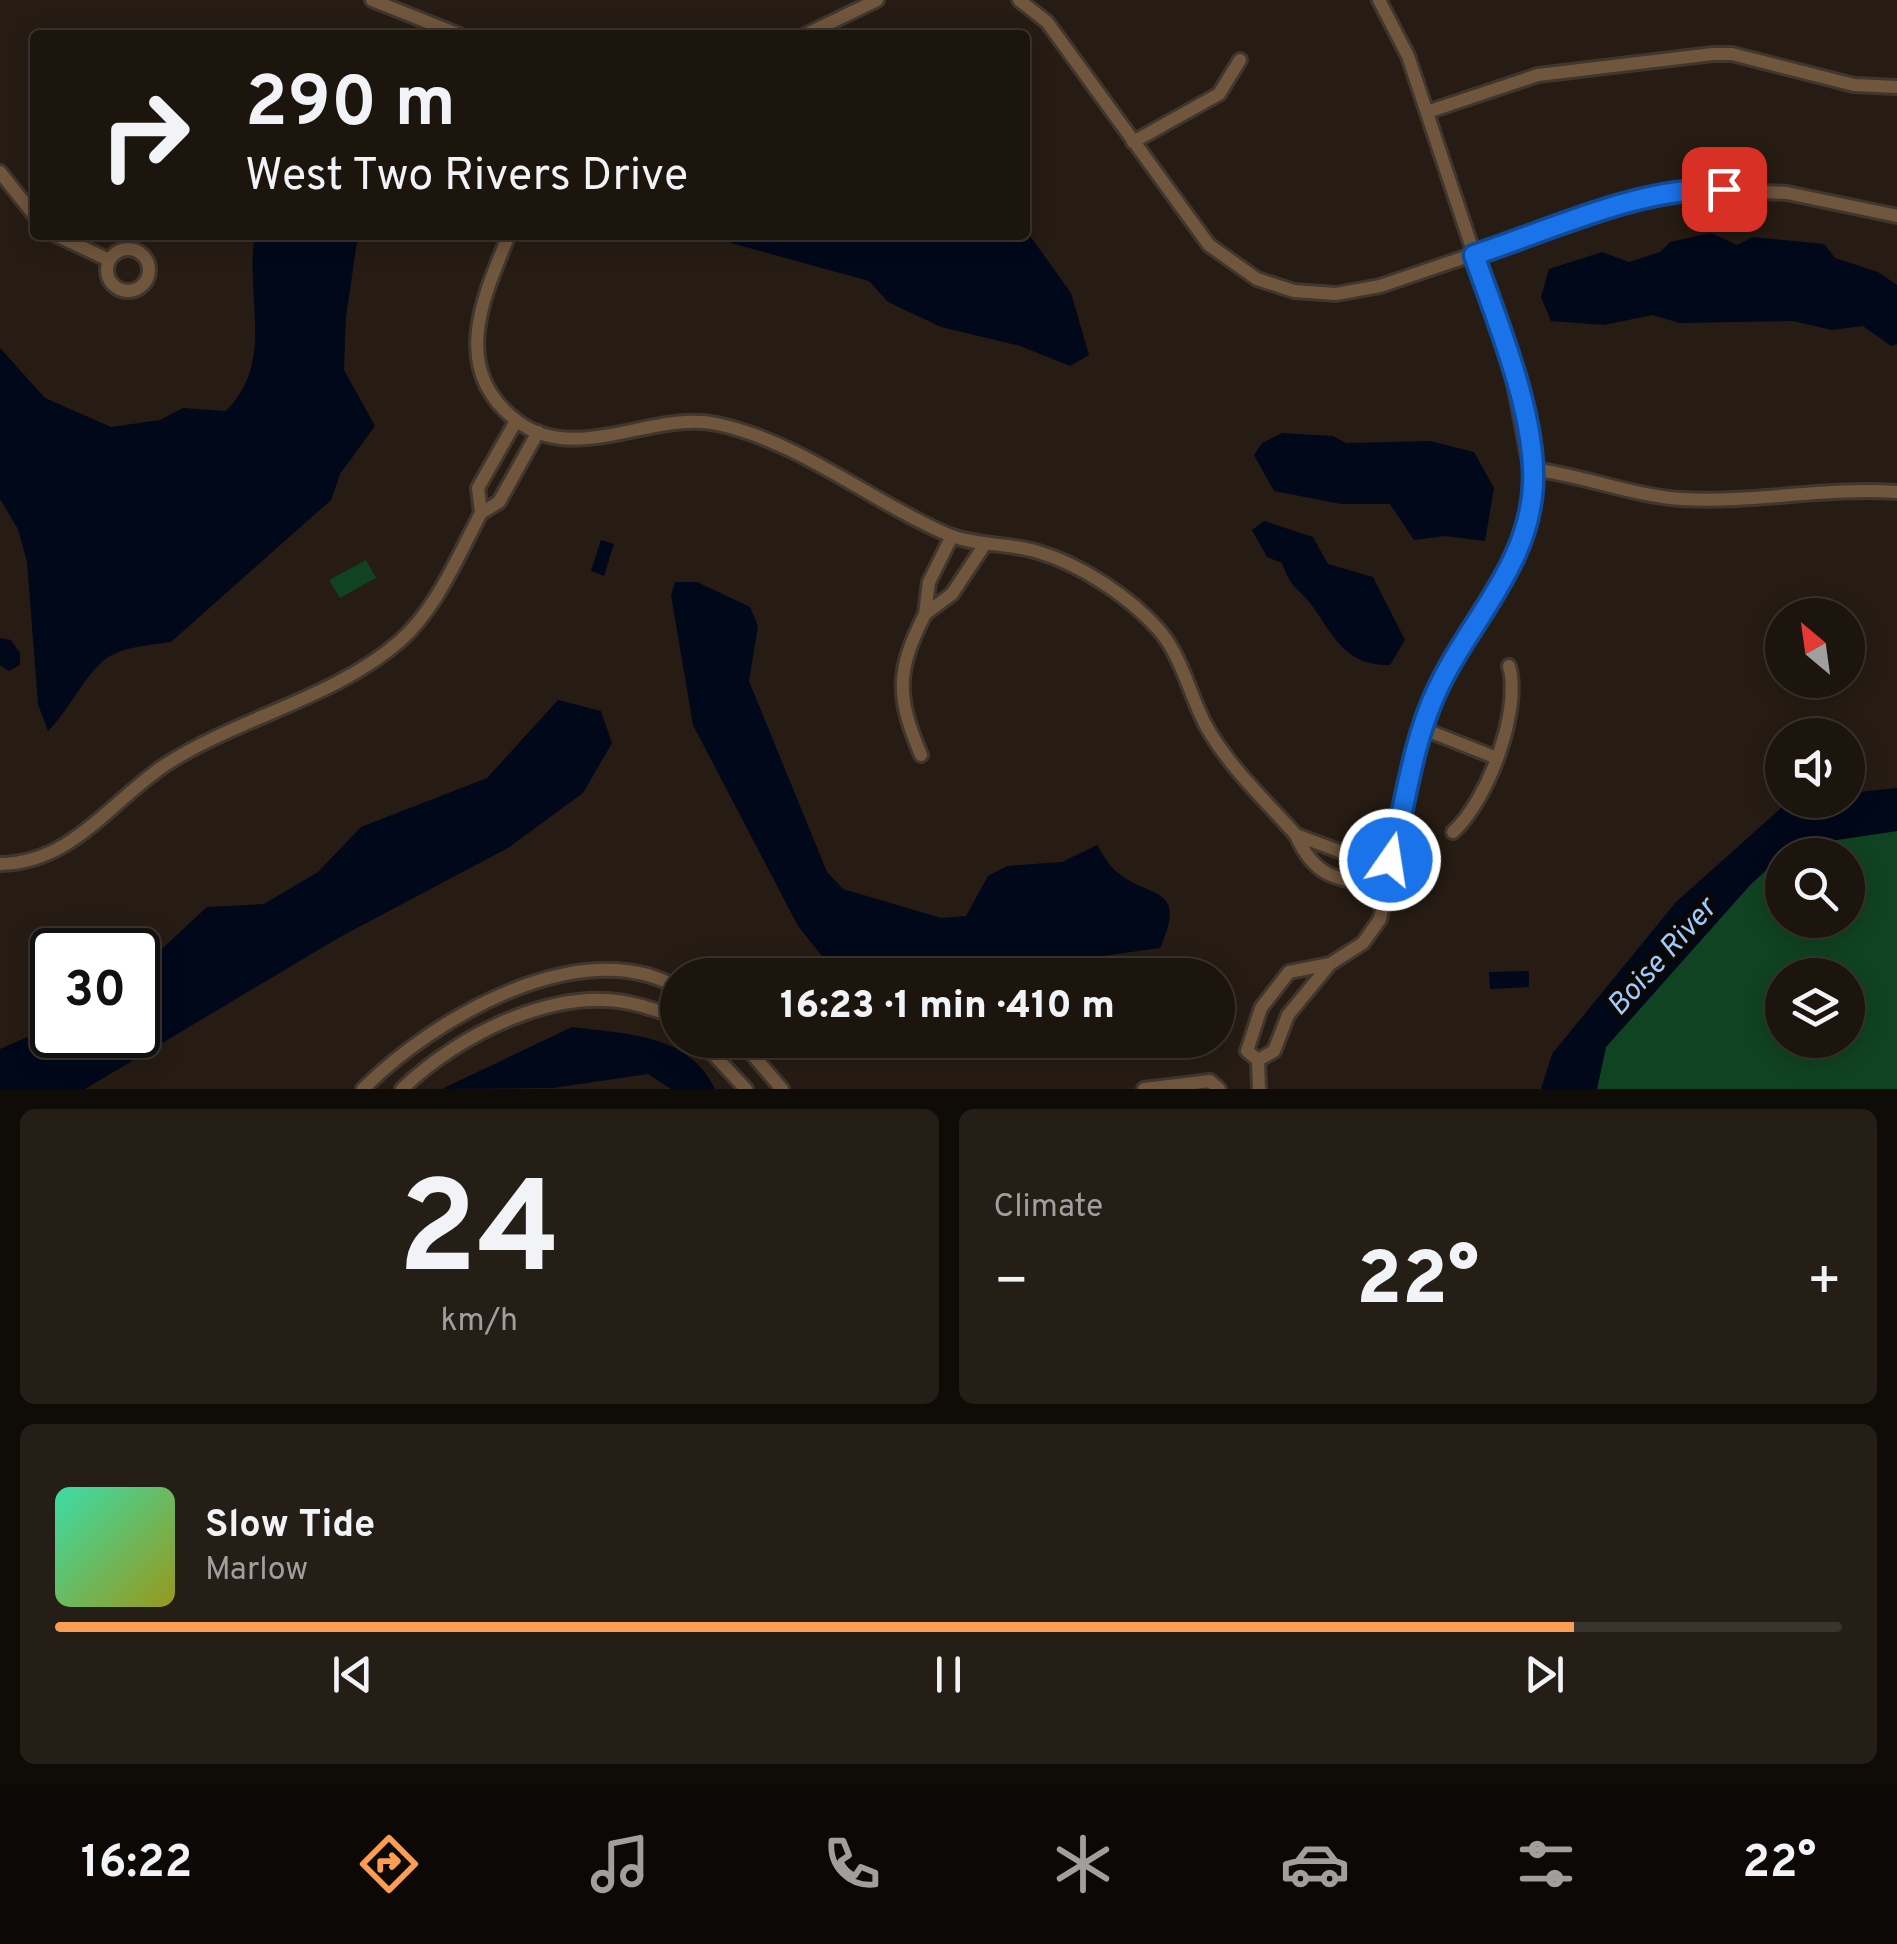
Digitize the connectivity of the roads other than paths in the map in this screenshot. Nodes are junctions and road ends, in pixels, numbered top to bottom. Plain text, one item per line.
1 (372, 0) edge
2 (878, 0) edge
3 (1018, 0) edge
4 (1379, 0) edge
5 (447, 30) edge
6 (815, 30) edge
7 (1240, 60) dead end
8 (1897, 87) edge
9 (1427, 112) junction
10 (1133, 142) junction
11 (0, 172) edge
12 (30, 210) edge
13 (1897, 216) edge
14 (67, 240) edge
15 (507, 240) edge
16 (1474, 255) junction
17 (109, 260) dead end
18 (516, 421) junction
19 (538, 432) junction
20 (1532, 469) junction
21 (1897, 492) edge
22 (481, 513) junction
23 (952, 536) junction
24 (985, 544) junction
25 (925, 614) junction
26 (1509, 666) dead end
27 (1421, 728) junction
28 (921, 755) dead end
29 (1497, 758) junction
30 (1452, 832) dead end
31 (1296, 835) junction
32 (1390, 860) junction
33 (0, 864) edge
34 (1386, 886) junction
35 (1330, 964) junction
36 (660, 979) edge
37 (660, 1014) edge
38 (717, 1058) edge
39 (755, 1058) edge
40 (1258, 1060) junction
41 (363, 1089) edge
42 (402, 1089) edge
43 (746, 1089) edge
44 (782, 1089) edge
45 (1144, 1089) edge
46 (1219, 1089) edge
47 (1258, 1089) edge

1 - 5 street
2 - 6 street
3 - 10 street
4 - 9 street
7 - 10 street
8 - 9 street
9 - 16 street
10 - 16 street
11 - 12 street
13 - 16 street
14 - 17 street
15 - 18 street
16 - 20 street
18 - 19 street
18 - 22 street
19 - 22 street
19 - 23 street
20 - 21 street
20 - 27 street
22 - 33 street
23 - 24 street
23 - 25 street
24 - 25 street
24 - 31 street
25 - 28 street
26 - 29 street
27 - 29 street
27 - 32 street
29 - 30 street
31 - 32 street
31 - 34 street
32 - 34 street
34 - 35 street
35 - 40 street
35 - 40 street
36 - 41 street
37 - 42 street
38 - 43 street
39 - 44 street
40 - 47 street
45 - 46 street

